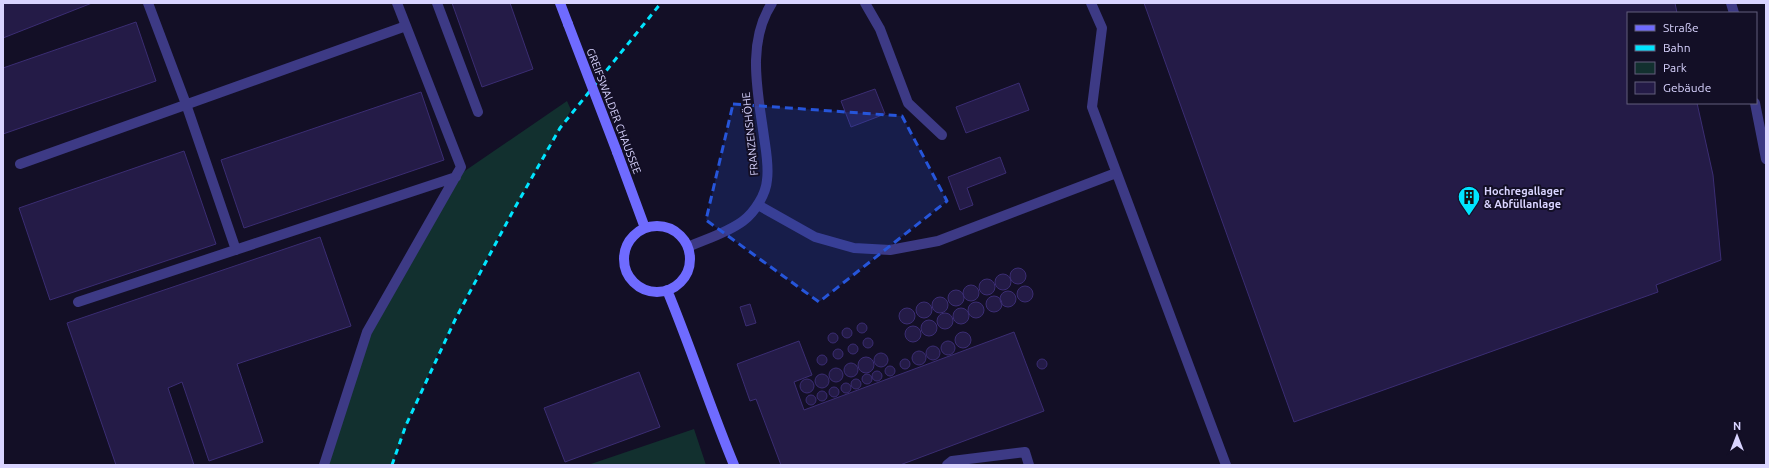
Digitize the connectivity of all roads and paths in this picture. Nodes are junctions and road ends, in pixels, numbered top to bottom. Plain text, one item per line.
1 (148, 3) edge
2 (397, 3) edge
3 (437, 3) edge
4 (560, 3) edge
5 (772, 3) edge
6 (864, 3) edge
7 (1092, 3) edge
8 (406, 26) junction
9 (186, 104) junction
10 (1755, 104) edge
11 (478, 112) dead end
12 (942, 135) dead end
13 (1766, 159) edge
14 (20, 164) dead end
15 (1116, 173) junction
16 (456, 177) junction
17 (758, 205) junction
18 (645, 228) junction
19 (688, 247) junction
20 (236, 250) junction
21 (667, 290) junction
22 (78, 302) dead end
23 (324, 465) edge
24 (734, 465) edge
25 (948, 465) edge
26 (1029, 465) edge
27 (1226, 465) edge

1 - 9 street
2 - 8 street
3 - 11 street
4 - 18 main road, GREIFSWALDER CHAUSSEE, bridge
5 - 17 street, FRANZENSHÖHE
6 - 12 street
7 - 15 street
8 - 9 street
8 - 16 street
9 - 14 street
9 - 20 street
10 - 13 street
15 - 17 street
15 - 27 street
16 - 20 street
16 - 23 street
17 - 19 street, FRANZENSHÖHE
18 - 19 main road
18 - 21 main road
19 - 21 main road
20 - 22 street
21 - 24 main road
25 - 26 street

